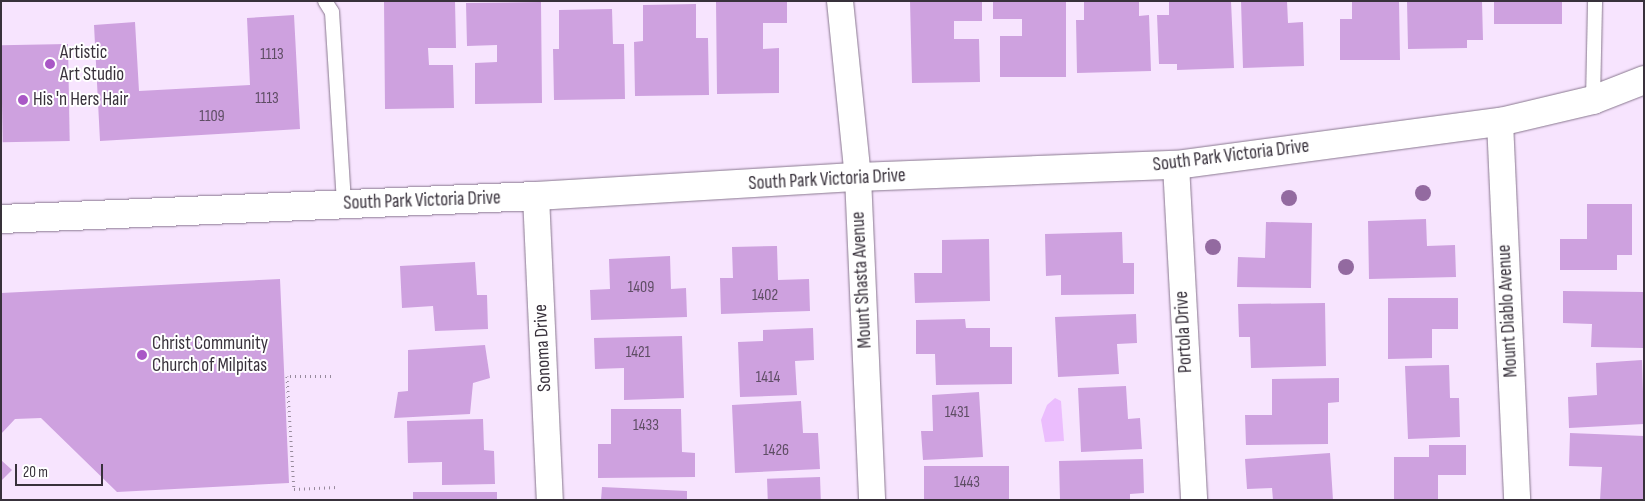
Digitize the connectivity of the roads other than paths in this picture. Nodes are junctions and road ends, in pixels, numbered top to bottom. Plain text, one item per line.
1 (325, 1) edge
2 (840, 1) edge
3 (1596, 1) edge
4 (1644, 80) edge
5 (1593, 100) junction
6 (1500, 122) junction
7 (1176, 165) junction
8 (858, 177) junction
9 (536, 196) junction
10 (344, 204) junction
11 (1, 219) edge
12 (550, 500) edge
13 (872, 500) edge
14 (1194, 500) edge
15 (1517, 500) edge

1 - 10 lane
2 - 8 street, Mount Shasta Avenue
3 - 5 lane
4 - 5 main road, South Park Victoria Drive
5 - 6 main road, South Park Victoria Drive
6 - 7 main road, South Park Victoria Drive
6 - 15 street, Mount Diablo Avenue
7 - 8 main road, South Park Victoria Drive
7 - 14 street, Portola Drive
8 - 9 main road, South Park Victoria Drive
8 - 13 street, Mount Shasta Avenue
9 - 10 main road, South Park Victoria Drive
9 - 12 street, Sonoma Drive
10 - 11 main road, South Park Victoria Drive

